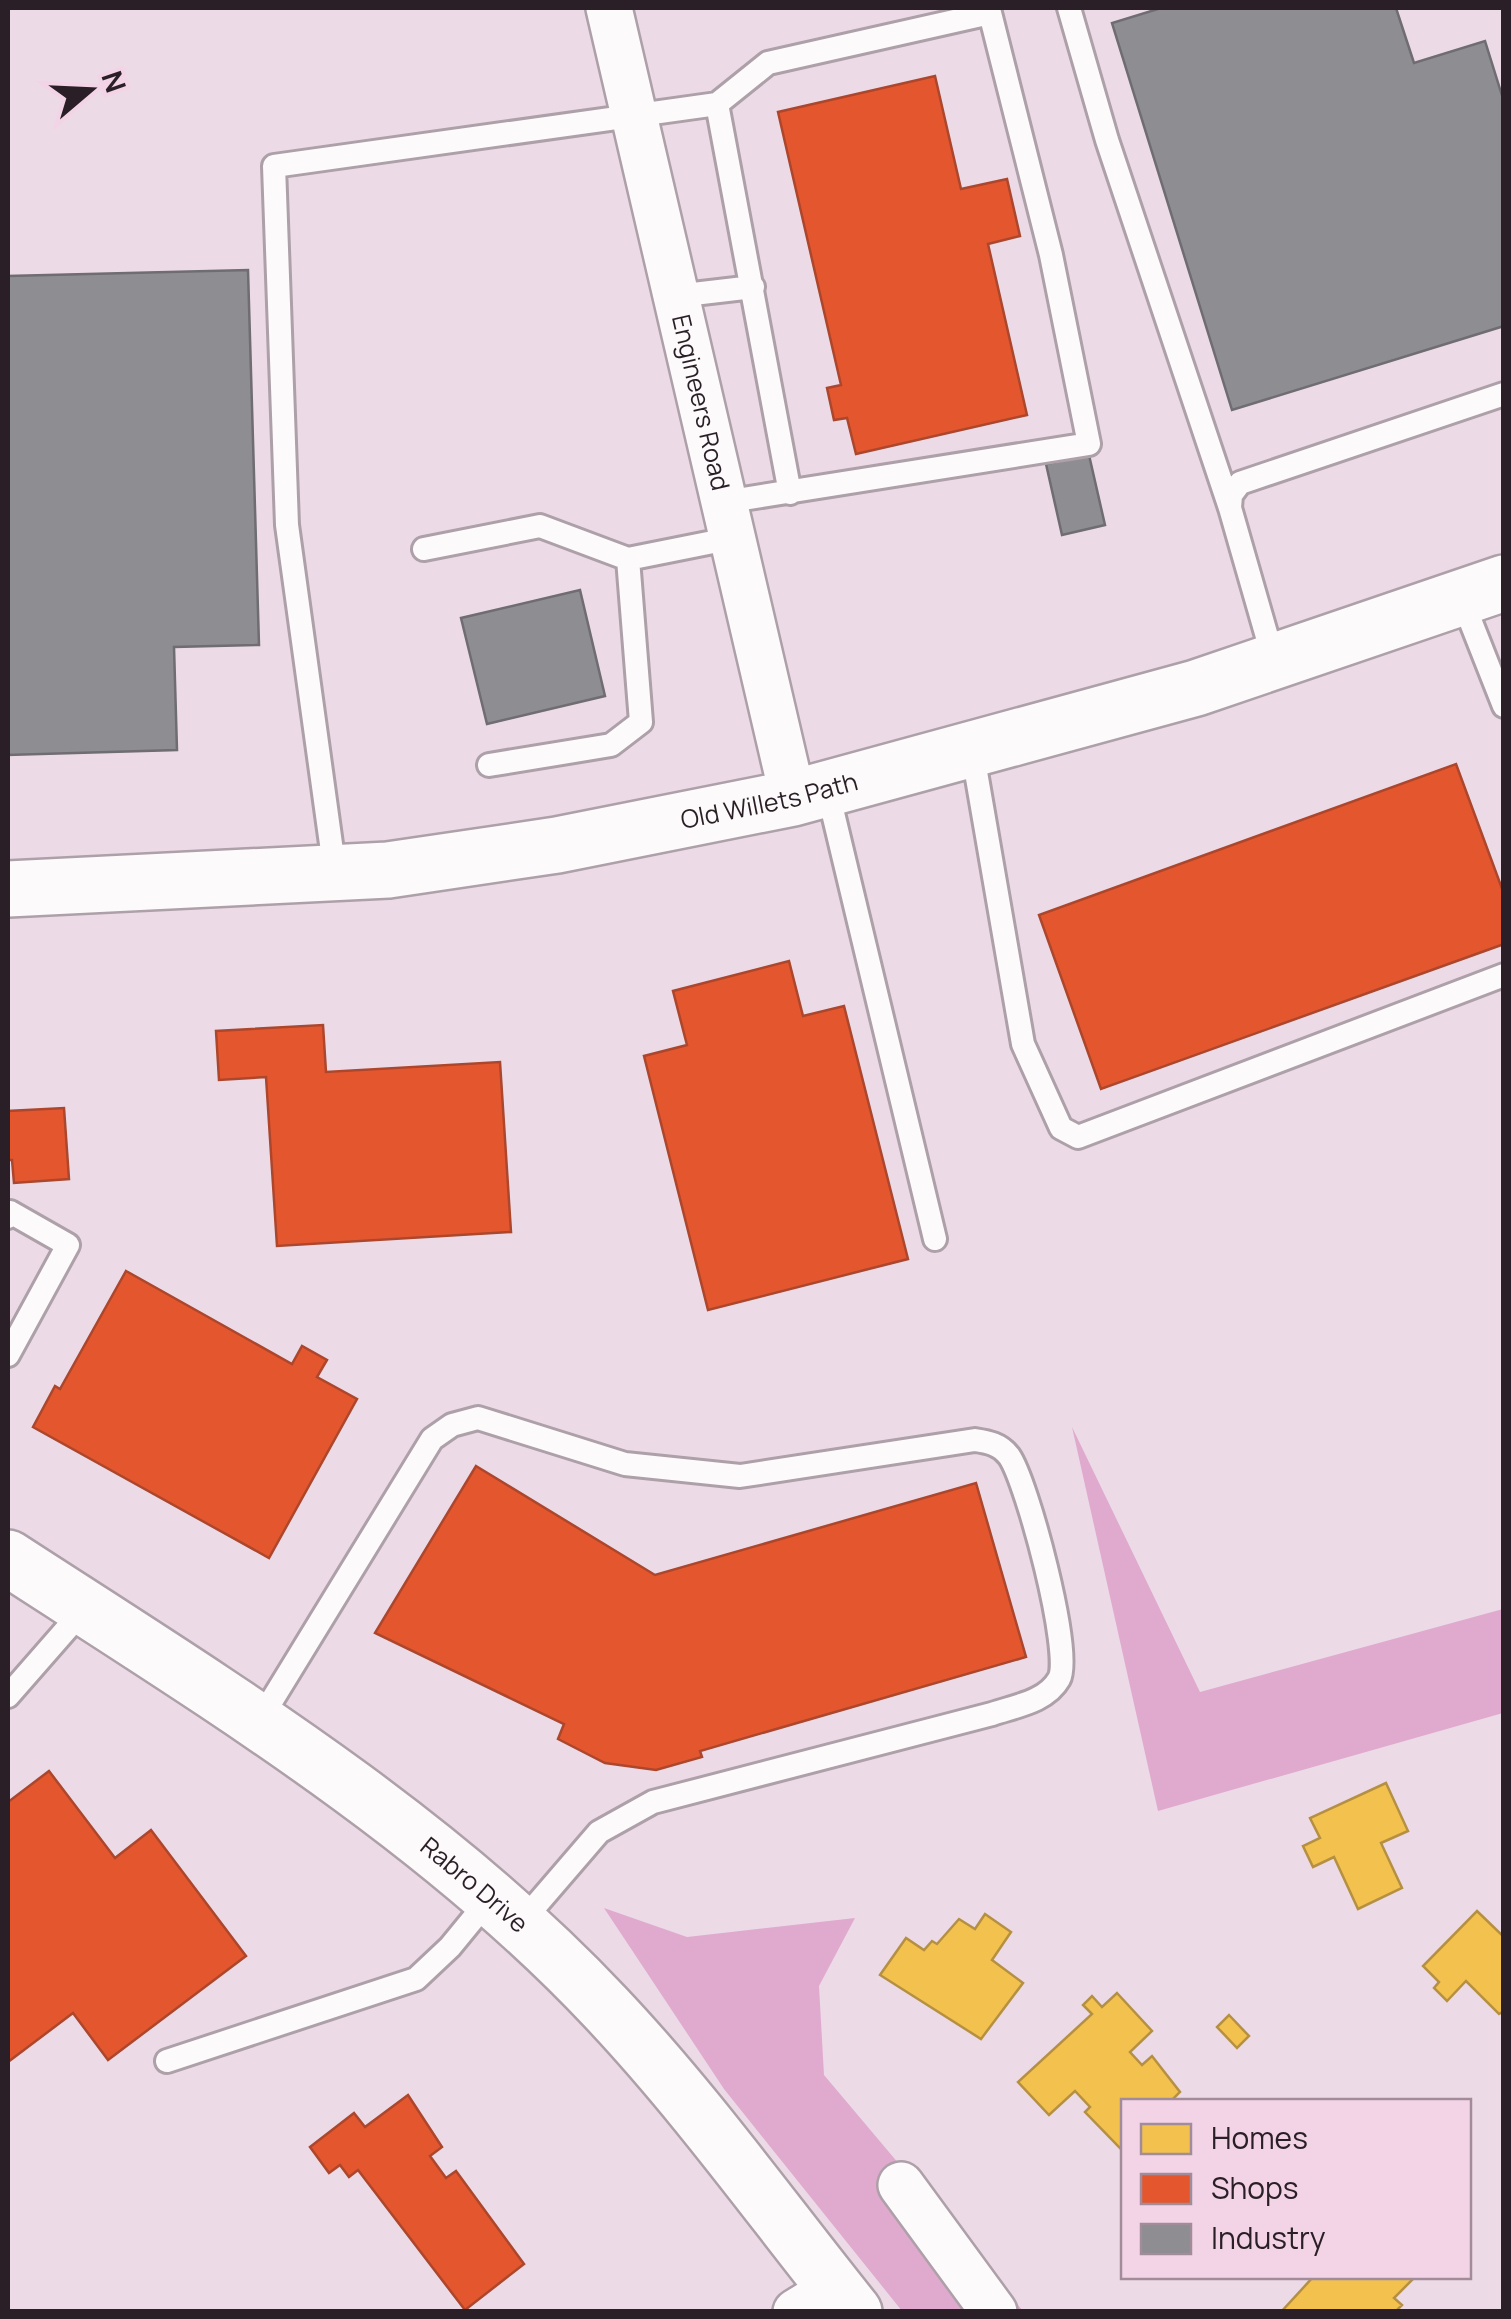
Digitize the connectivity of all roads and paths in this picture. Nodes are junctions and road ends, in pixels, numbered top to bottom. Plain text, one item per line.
1 (609, 8) edge
2 (1068, 8) edge
3 (717, 104) junction
4 (634, 115) junction
5 (754, 288) junction
6 (676, 296) junction
7 (1504, 394) edge
8 (790, 493) junction
9 (1230, 508) junction
10 (728, 520) junction
11 (424, 549) dead end
12 (628, 559) junction
13 (1482, 590) edge
14 (1274, 662) junction
15 (1504, 706) edge
16 (972, 749) junction
17 (489, 765) dead end
18 (810, 793) junction
19 (336, 874) junction
20 (8, 889) edge
21 (1504, 974) edge
22 (8, 1217) edge
23 (935, 1239) dead end
24 (8, 1355) edge
25 (8, 1558) edge
26 (85, 1608) junction
27 (8, 1696) edge
28 (258, 1723) junction
29 (505, 1911) junction
30 (167, 2061) dead end
31 (900, 2184) dead end
32 (828, 2304) edge
33 (994, 2312) edge

1 - 4 street, Engineers Road
2 - 9 lane
3 - 4 lane
3 - 5 lane
3 - 8 lane
4 - 6 street, Engineers Road
4 - 19 lane
5 - 6 lane
5 - 8 lane
6 - 10 street, Engineers Road
7 - 9 lane
8 - 10 lane
9 - 14 lane
10 - 12 lane
10 - 18 street, Engineers Road
11 - 12 lane
12 - 17 lane
13 - 14 main road, Old Willets Path
13 - 15 lane
14 - 16 main road, Old Willets Path
16 - 18 main road, Old Willets Path
16 - 21 lane
18 - 19 main road, Old Willets Path
18 - 23 lane
19 - 20 main road, Old Willets Path
22 - 24 lane
25 - 26 main road, Rabro Drive
26 - 27 lane
26 - 28 main road, Rabro Drive
28 - 29 main road, Rabro Drive
28 - 29 lane
29 - 30 lane
29 - 32 main road, Rabro Drive
31 - 33 street

